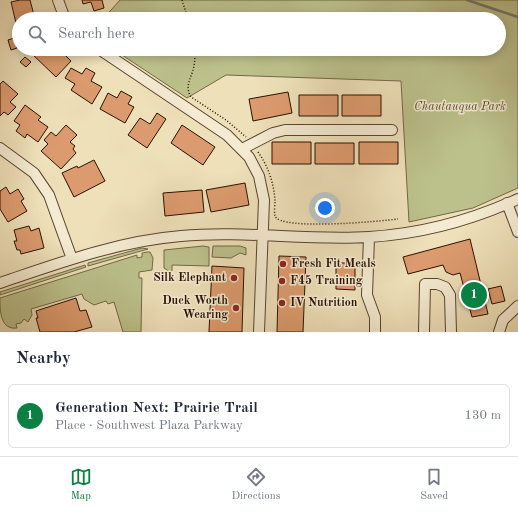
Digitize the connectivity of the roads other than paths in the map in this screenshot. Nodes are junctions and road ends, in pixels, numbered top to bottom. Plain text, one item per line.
1 (58, 0) edge
2 (62, 12) edge
3 (109, 56) edge
4 (392, 130) dead end
5 (0, 148) edge
6 (242, 149) junction
7 (518, 199) edge
8 (507, 204) junction
9 (518, 232) edge
10 (264, 235) junction
11 (369, 237) junction
12 (72, 259) junction
13 (0, 283) edge
14 (518, 306) edge
15 (259, 332) edge
16 (375, 332) edge
17 (424, 332) edge
18 (450, 332) edge
19 (499, 332) edge

1 - 2 street
3 - 6 street
4 - 6 street
5 - 12 street
6 - 10 street
7 - 8 street
8 - 9 street
8 - 11 street
10 - 11 street
10 - 12 street
10 - 15 street
11 - 16 street
12 - 13 street
14 - 19 street
17 - 18 street

